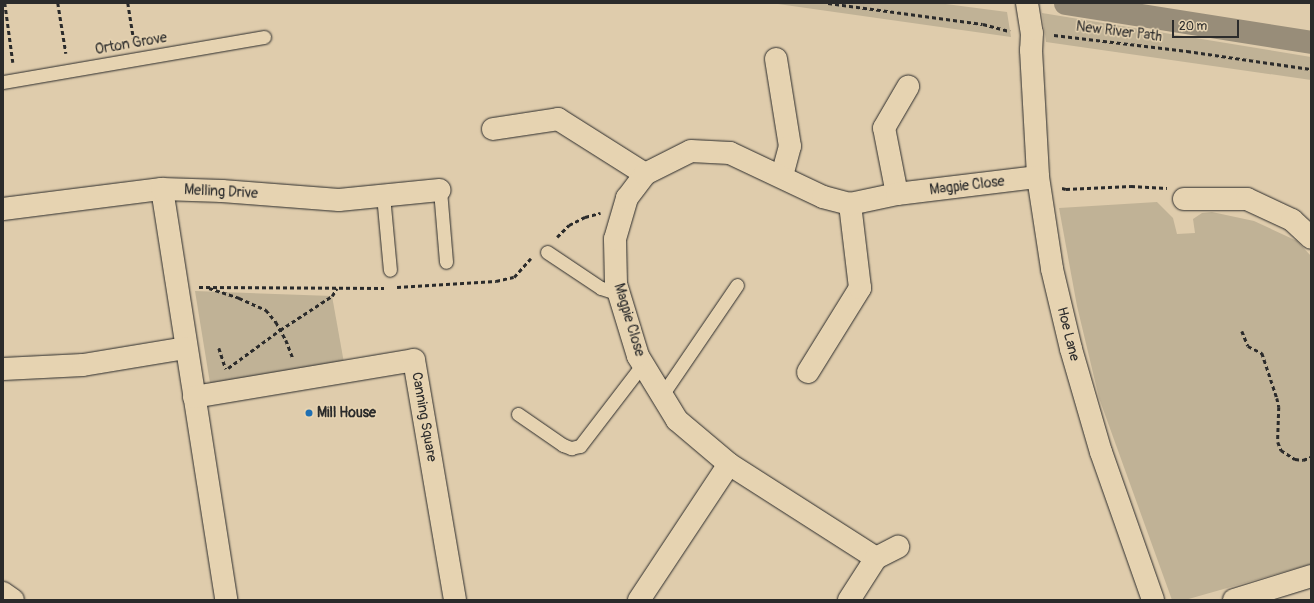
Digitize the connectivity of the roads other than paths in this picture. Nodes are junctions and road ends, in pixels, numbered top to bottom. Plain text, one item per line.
1 (1028, 11) edge
2 (264, 37) dead end
3 (776, 59) dead end
4 (9, 81) edge
5 (908, 87) dead end
6 (493, 129) dead end
7 (645, 174) junction
8 (782, 176) junction
9 (1038, 178) junction
10 (162, 189) junction
11 (440, 190) joint
12 (897, 194) junction
13 (383, 195) junction
14 (1184, 199) road end
15 (850, 204) junction
16 (3, 209) edge
17 (1311, 238) edge
18 (541, 253) road end
19 (446, 262) dead end
20 (390, 270) dead end
21 (737, 285) dead end
22 (620, 294) junction
23 (186, 348) junction
24 (643, 364) junction
25 (3, 369) edge
26 (808, 372) dead end
27 (662, 394) junction
28 (194, 397) junction
29 (518, 414) dead end
30 (729, 464) junction
31 (898, 547) dead end
32 (876, 558) junction
33 (1311, 576) edge
34 (3, 593) edge
35 (13, 600) edge
36 (226, 600) edge
37 (455, 600) edge
38 (639, 600) edge
39 (849, 600) edge
40 (1153, 600) edge
41 (1234, 600) edge

1 - 9 street, Hoe Lane
2 - 4 lane, Orton Grove
3 - 8 street
5 - 12 street
6 - 7 street
7 - 8 street, Magpie Close
7 - 22 street, Magpie Close
8 - 15 street, Magpie Close
9 - 12 street, Magpie Close
9 - 40 street, Hoe Lane
10 - 13 street, Melling Drive
10 - 16 street, Melling Drive
10 - 23 street
11 - 13 street, Melling Drive
11 - 19 lane
12 - 15 street, Magpie Close
13 - 20 lane
14 - 17 street
15 - 26 street
18 - 22 lane
21 - 27 lane
22 - 24 street, Magpie Close
23 - 25 street
23 - 28 street
24 - 27 street, Magpie Close
24 - 29 lane
27 - 30 street, Magpie Close
28 - 36 street
28 - 37 street, Canning Square
30 - 32 street, Magpie Close
30 - 38 street
31 - 32 street
32 - 39 street
33 - 41 street
34 - 35 street

